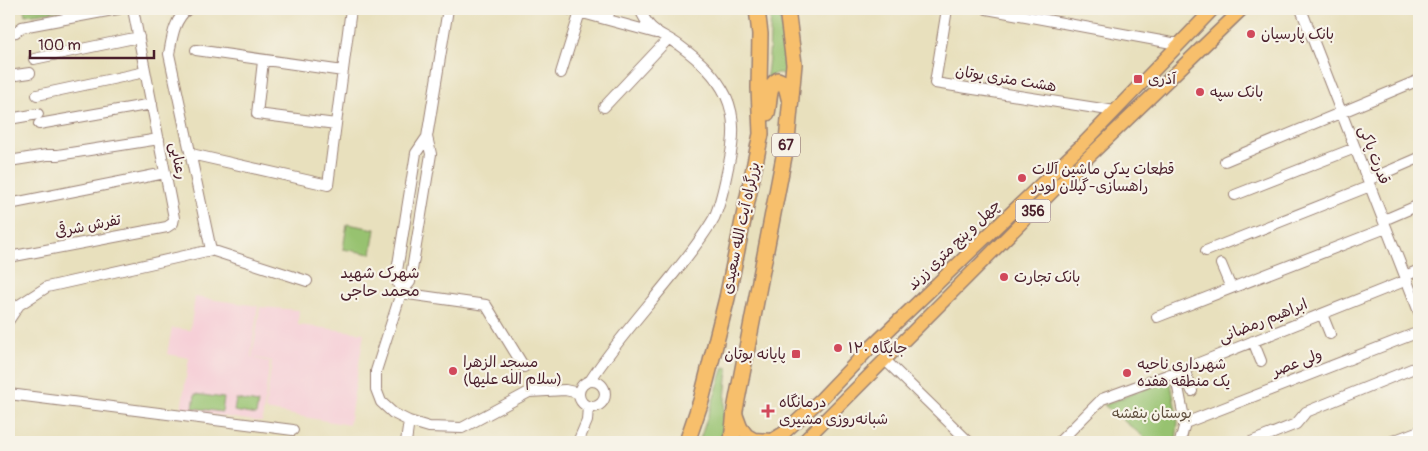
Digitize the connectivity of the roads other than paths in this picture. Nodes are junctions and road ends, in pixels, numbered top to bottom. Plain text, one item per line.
1 (118, 9) edge
2 (133, 9) edge
3 (188, 9) edge
4 (351, 9) edge
5 (448, 9) edge
6 (568, 9) edge
7 (612, 9) edge
8 (640, 9) edge
9 (757, 9) edge
10 (787, 9) edge
11 (947, 9) edge
12 (987, 9) edge
13 (1213, 9) edge
14 (1242, 9) edge
15 (1301, 9) edge
16 (580, 12) junction
17 (605, 19) junction
18 (9, 33) edge
19 (657, 33) junction
20 (139, 37) junction
21 (668, 39) junction
22 (1181, 43) junction
23 (196, 50) dead end
24 (34, 59) dead end
25 (263, 61) junction
26 (342, 71) junction
27 (146, 72) junction
28 (30, 73) dead end
29 (561, 73) dead end
30 (9, 76) edge
31 (1419, 80) edge
32 (36, 95) dead end
33 (152, 104) junction
34 (791, 104) junction
35 (604, 107) dead end
36 (1115, 112) junction
37 (1342, 114) junction
38 (9, 119) edge
39 (336, 124) junction
40 (761, 134) junction
41 (427, 137) junction
42 (158, 139) junction
43 (1355, 148) junction
44 (191, 154) junction
45 (1419, 158) edge
46 (9, 161) edge
47 (1225, 161) dead end
48 (166, 174) junction
49 (1369, 183) junction
50 (1236, 195) dead end
51 (9, 204) edge
52 (1419, 205) edge
53 (173, 223) joint
54 (1385, 224) junction
55 (212, 250) junction
56 (1206, 251) dead end
57 (9, 257) edge
58 (1221, 264) dead end
59 (1419, 270) edge
60 (1406, 278) junction
61 (307, 281) dead end
62 (1231, 288) junction
63 (401, 293) junction
64 (1419, 312) edge
65 (1322, 314) junction
66 (1156, 317) dead end
67 (9, 320) edge
68 (1419, 332) edge
69 (1330, 334) dead end
70 (1253, 341) junction
71 (885, 360) junction
72 (1261, 361) dead end
73 (1419, 366) edge
74 (524, 367) dead end
75 (1180, 370) junction
76 (590, 381) junction
77 (1192, 391) dead end
78 (580, 393) junction
79 (9, 394) edge
80 (588, 406) junction
81 (734, 410) junction
82 (409, 421) junction
83 (1185, 423) junction
84 (293, 430) dead end
85 (1419, 431) edge
86 (764, 441) edge
87 (803, 441) edge
88 (406, 442) edge
89 (578, 442) edge
90 (687, 442) edge
91 (732, 442) edge
92 (969, 442) edge
93 (1059, 442) edge
94 (1180, 442) edge
95 (1251, 442) edge
96 (1390, 442) edge

1 - 18 street
2 - 20 street, رعنایی
3 - 44 street
4 - 26 street
5 - 41 street
6 - 16 street
7 - 17 street
8 - 19 street
9 - 40 highway, بزرگراه آیت الله سعیدی / 67
10 - 34 highway, بزرگراه آیت الله سعیدی / 67
11 - 36 street, هشت متری بوتان
12 - 22 street
13 - 22 main road, چهل و پنج متری زرند / 356
14 - 71 main road, چهل و پنج متری زرند / 356
15 - 37 street, قدرت پاکی
16 - 17 street
16 - 29 street
17 - 19 street
19 - 21 street
20 - 24 street
20 - 27 street, رعنایی
21 - 35 street
21 - 76 street
22 - 36 main road, چهل و پنج متری زرند / 356
23 - 25 street
25 - 26 street
25 - 39 street
26 - 39 street
27 - 32 street
27 - 33 street, رعنایی
28 - 30 street
31 - 37 street
33 - 38 street
33 - 42 street, رعنایی
34 - 40 highway
34 - 81 highway, بزرگراه آیت الله سعیدی / 67
36 - 86 main road, چهل و پنج متری زرند / 356
37 - 43 street, قدرت پاکی
37 - 47 street
39 - 44 street
40 - 90 highway, بزرگراه آیت الله سعیدی / 67
41 - 63 street
41 - 63 street
42 - 46 street
42 - 48 street, رعنایی
43 - 49 street, قدرت پاکی
43 - 50 street
44 - 55 street
45 - 49 street
48 - 51 street
48 - 53 street, رعنایی
49 - 54 street, قدرت پاکی
49 - 56 street
52 - 54 street
53 - 57 street, تفرش شرقی
54 - 60 street, قدرت پاکی
54 - 62 street
55 - 61 street
55 - 67 street
58 - 62 street
59 - 60 street, ابراهیم رمضانی
60 - 64 street, قدرت پاکی
60 - 65 street, ابراهیم رمضانی
62 - 66 street
63 - 74 street
63 - 82 street
65 - 69 street
65 - 70 street, ابراهیم رمضانی
68 - 83 street, ولی عصر
70 - 72 street
70 - 75 street, ابراهیم رمضانی
71 - 87 main road, چهل و پنج متری زرند / 356
71 - 92 street
73 - 95 street
75 - 77 street
75 - 83 street
75 - 93 street, ابراهیم رمضانی
76 - 78 street
76 - 80 street
78 - 80 street
78 - 82 street
79 - 84 street
80 - 89 street
81 - 86 main road, چهل و پنج متری زرند / 356
81 - 91 highway, بزرگراه آیت الله سعیدی / 67
82 - 88 street
83 - 94 street
85 - 96 street

